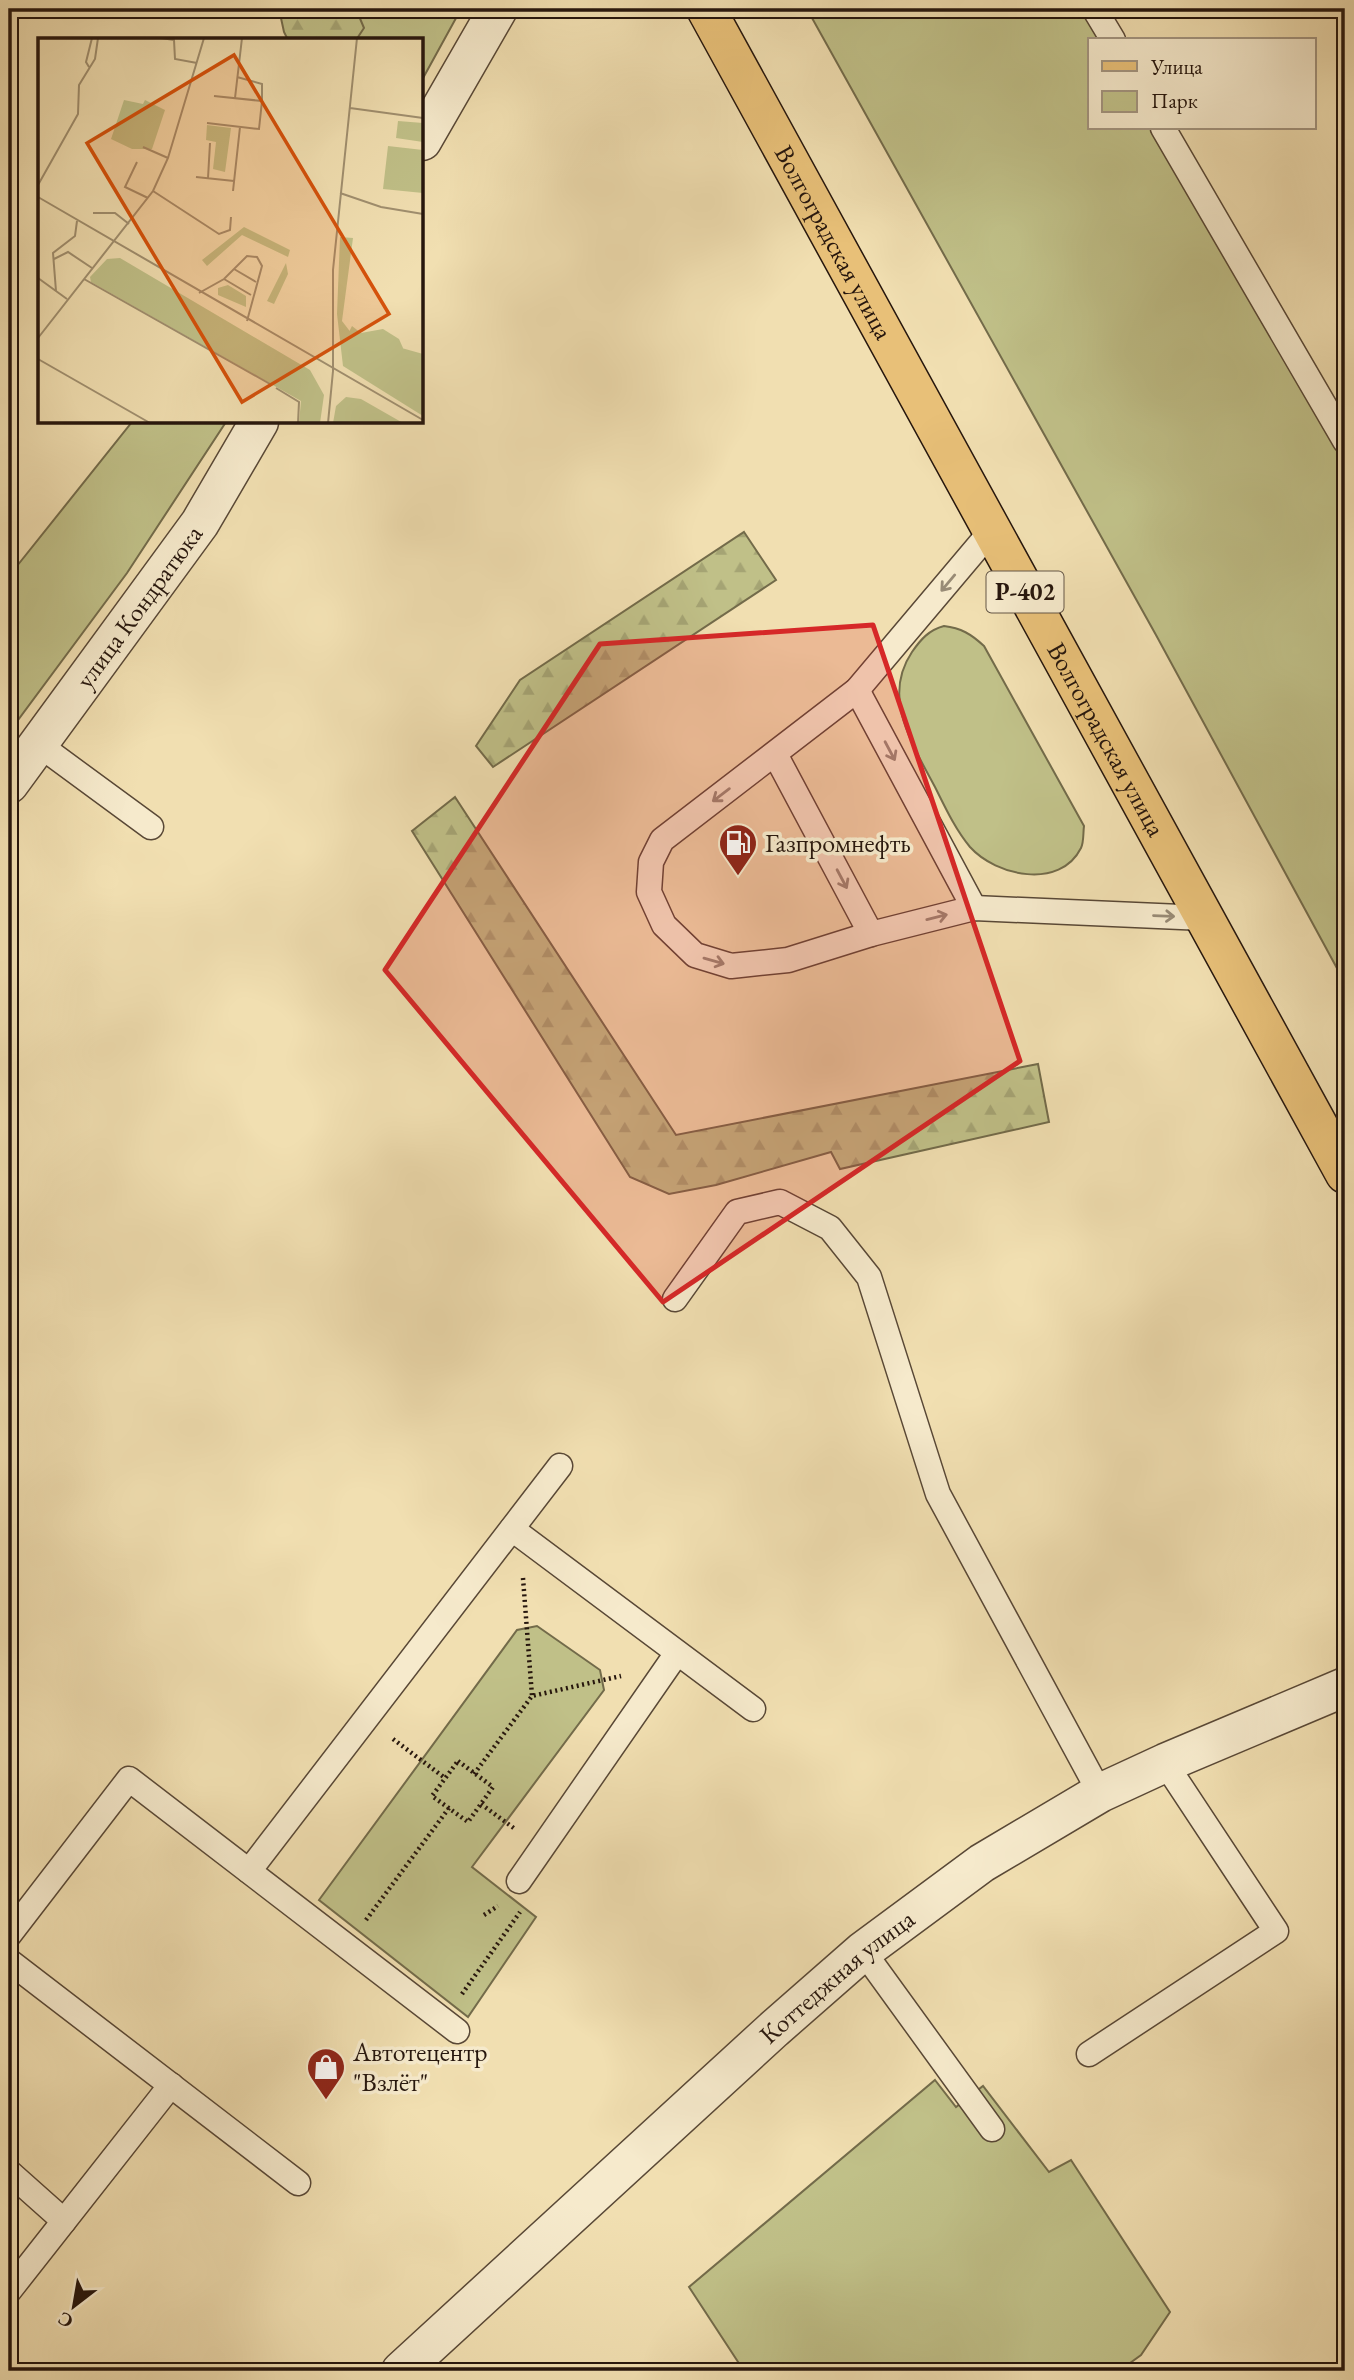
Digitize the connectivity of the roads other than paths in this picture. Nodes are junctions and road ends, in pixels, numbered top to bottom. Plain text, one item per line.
1 (498, 9) edge
2 (706, 9) edge
3 (1095, 10) edge
4 (1112, 38) edge
5 (1164, 130) edge
6 (424, 138) edge
7 (258, 424) edge
8 (1345, 442) edge
9 (992, 530) junction
10 (857, 690) junction
11 (38, 744) junction
12 (775, 754) junction
13 (9, 784) edge
14 (151, 827) dead end
15 (974, 908) junction
16 (1204, 918) junction
17 (871, 934) junction
18 (1345, 1174) edge
19 (675, 1299) dead end
20 (560, 1466) dead end
21 (515, 1532) junction
22 (672, 1660) junction
23 (1345, 1687) edge
24 (753, 1709) dead end
25 (1164, 1763) junction
26 (1100, 1793) junction
27 (249, 1871) junction
28 (519, 1881) road end
29 (9, 1935) edge
30 (863, 1951) junction
31 (9, 1961) edge
32 (450, 2026) road end
33 (1089, 2054) dead end
34 (171, 2085) junction
35 (992, 2129) dead end
36 (9, 2172) edge
37 (298, 2183) dead end
38 (64, 2221) junction
39 (9, 2291) edge
40 (401, 2371) edge

1 - 6 street
2 - 9 main road, Волгоградская улица / Р-402
3 - 4 lane
5 - 8 lane
7 - 11 street, улица Кондратюка
9 -> 10 lane
9 - 16 main road, Волгоградская улица / Р-402
10 - 12 lane
10 -> 15 lane
11 - 13 street, улица Кондратюка
11 - 14 lane
12 -> 17 lane
12 -> 17 lane
15 -> 16 lane
17 -> 15 lane
16 - 18 main road, Волгоградская улица / Р-402
19 - 26 lane
20 - 21 lane
21 - 22 lane
21 - 27 lane
22 - 24 lane
22 - 28 lane
23 - 25 street, Коттеджная улица
25 - 26 street, Коттеджная улица
25 - 33 lane
26 - 30 street, Коттеджная улица
27 - 29 lane
27 - 32 lane
30 - 35 lane
30 - 40 street, Коттеджная улица
31 - 34 lane
34 - 37 lane
34 - 38 lane
36 - 38 lane
38 - 39 lane

